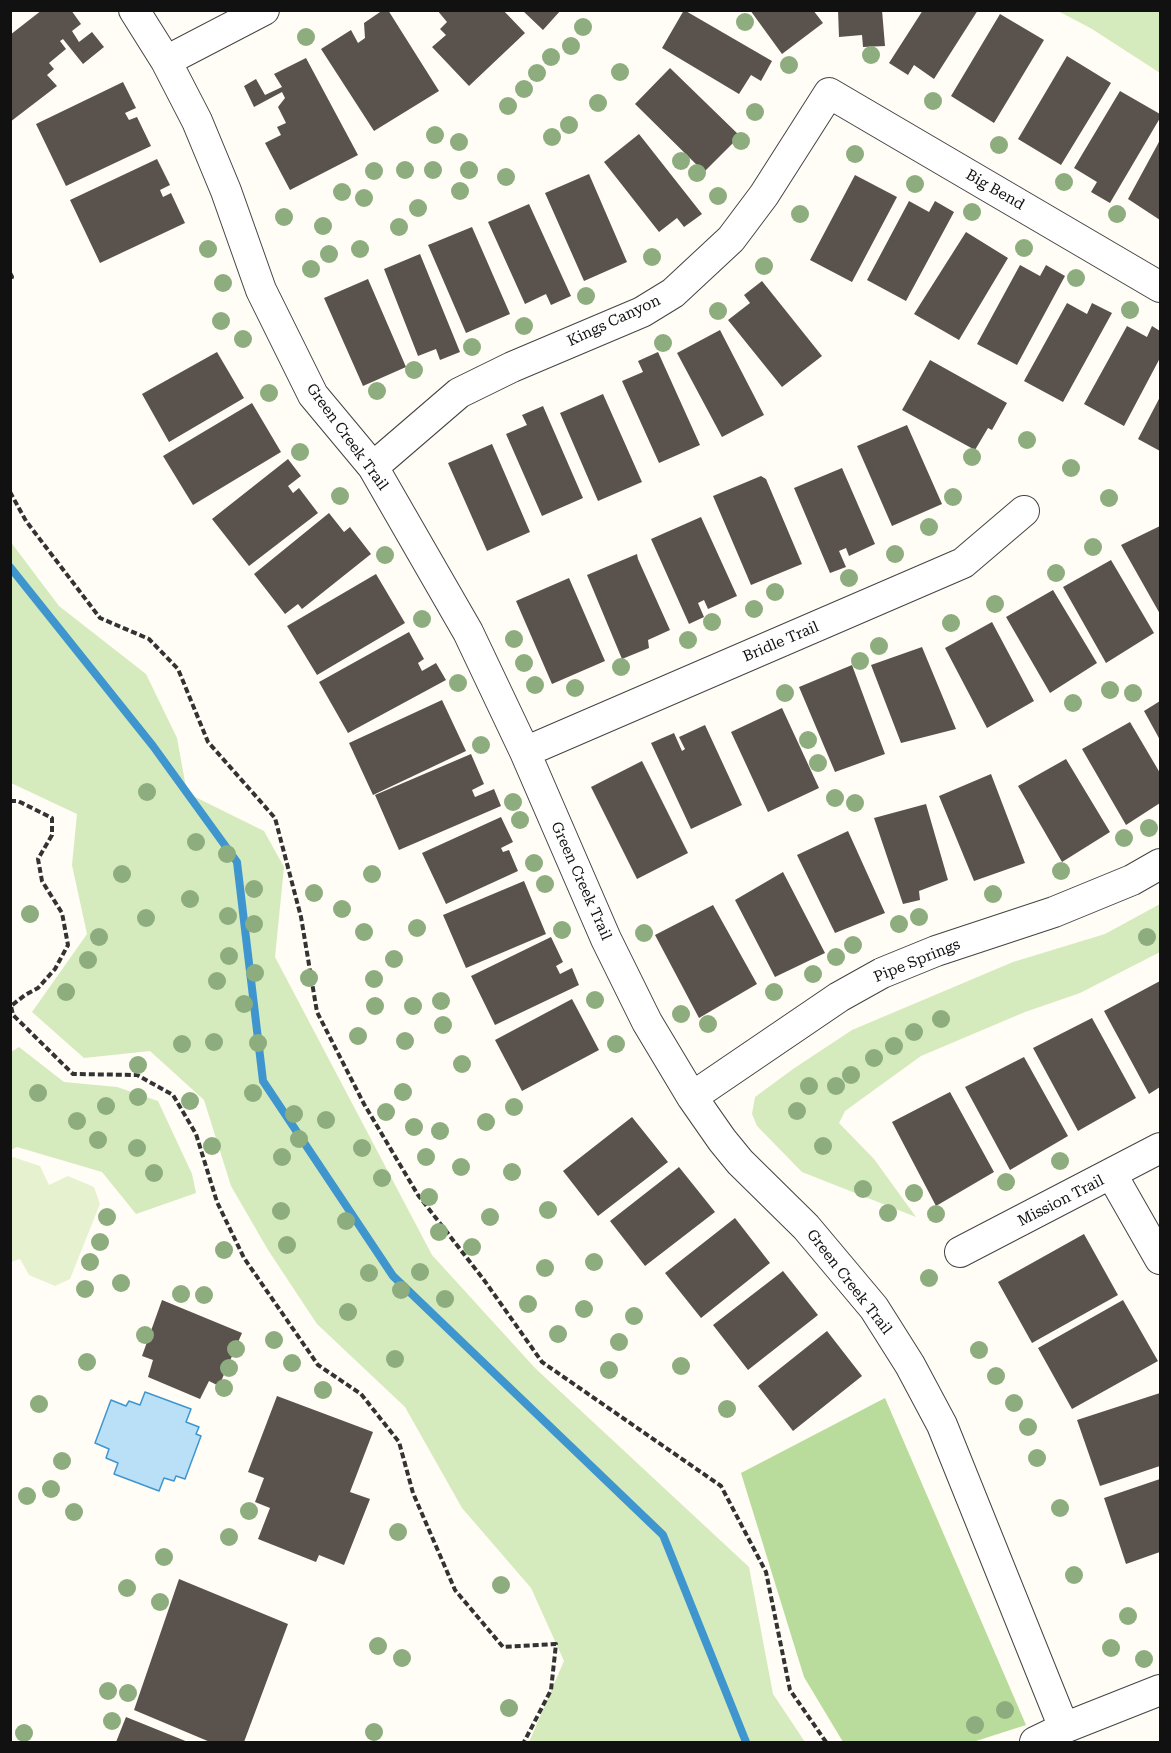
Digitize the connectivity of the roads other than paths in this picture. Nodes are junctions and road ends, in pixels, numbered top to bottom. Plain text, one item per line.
1 (134, 10) edge
2 (264, 10) edge
3 (166, 61) junction
4 (829, 93) joint
5 (1161, 287) edge
6 (373, 467) junction
7 (1024, 511) dead end
8 (525, 752) junction
9 (1161, 864) edge
10 (692, 1097) junction
11 (1161, 1148) edge
12 (1112, 1174) junction
13 (960, 1252) dead end
14 (1161, 1259) edge
15 (1161, 1690) edge
16 (1064, 1728) junction
17 (1035, 1743) edge

1 - 3 street, Green Creek Trail
2 - 3 street
3 - 6 street, Green Creek Trail
4 - 5 street, Big Bend
4 - 6 street, Kings Canyon
6 - 8 street, Green Creek Trail
7 - 8 street, Bridle Trail
8 - 10 street, Green Creek Trail
9 - 10 street, Pipe Springs
10 - 16 street, Green Creek Trail
11 - 12 street, Mission Trail
12 - 13 street, Mission Trail
12 - 14 street
15 - 16 street
16 - 17 street

